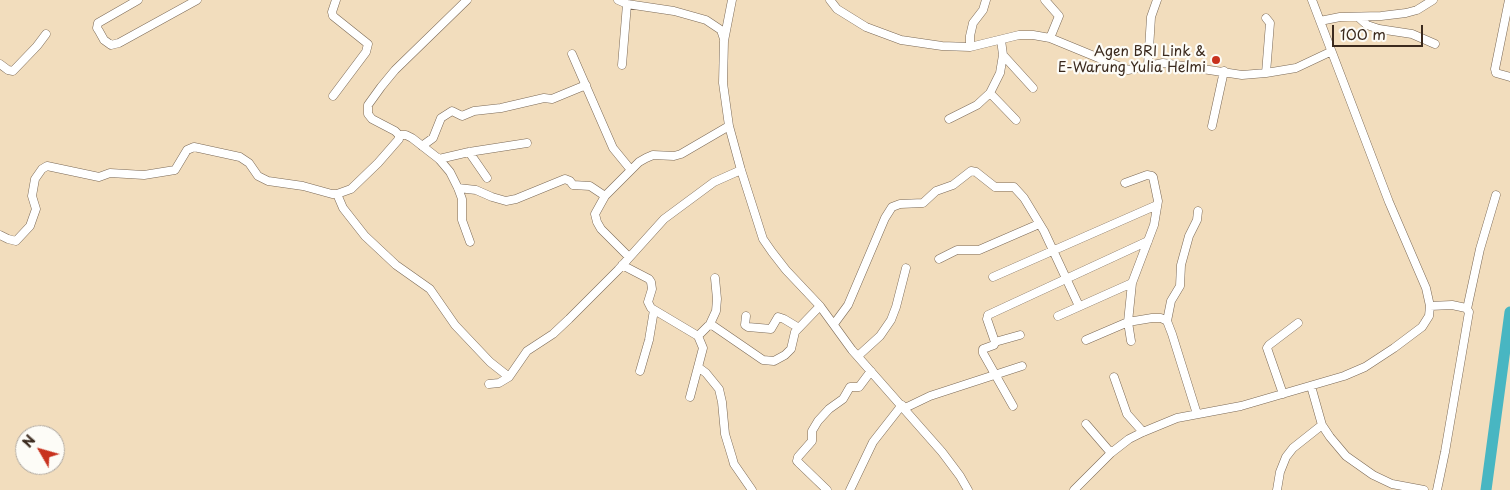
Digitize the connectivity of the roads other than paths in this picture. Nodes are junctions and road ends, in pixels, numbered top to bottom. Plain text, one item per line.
1 (138, 0) edge
2 (197, 0) edge
3 (336, 0) edge
4 (467, 0) edge
5 (618, 0) edge
6 (732, 0) edge
7 (830, 0) edge
8 (986, 0) edge
9 (1045, 0) edge
10 (1157, 0) edge
11 (1312, 0) edge
12 (1433, 0) edge
13 (1509, 0) edge
14 (627, 4) junction
15 (1358, 17) junction
16 (1266, 18) dead end
17 (1320, 21) junction
18 (46, 34) dead end
19 (1050, 38) junction
20 (1001, 40) junction
21 (724, 41) junction
22 (1435, 44) dead end
23 (970, 47) junction
24 (1330, 52) junction
25 (572, 54) dead end
26 (1002, 55) junction
27 (0, 64) edge
28 (622, 65) dead end
29 (1148, 65) junction
30 (1224, 71) junction
31 (1266, 73) junction
32 (1510, 77) edge
33 (586, 85) junction
34 (1033, 88) dead end
35 (990, 93) junction
36 (334, 96) dead end
37 (949, 119) dead end
38 (1016, 120) dead end
39 (729, 126) junction
40 (1212, 126) dead end
41 (398, 135) junction
42 (528, 143) dead end
43 (422, 146) junction
44 (469, 152) junction
45 (438, 159) junction
46 (631, 170) junction
47 (741, 170) junction
48 (486, 178) dead end
49 (1125, 183) dead end
50 (458, 188) junction
51 (337, 194) junction
52 (1496, 195) dead end
53 (605, 196) junction
54 (1158, 205) junction
55 (1198, 211) dead end
56 (1039, 224) junction
57 (0, 235) edge
58 (1148, 241) junction
59 (470, 242) dead end
60 (1053, 252) junction
61 (629, 257) junction
62 (939, 260) dead end
63 (622, 266) junction
64 (906, 268) dead end
65 (715, 278) dead end
66 (993, 278) dead end
67 (1065, 278) junction
68 (1132, 283) junction
69 (820, 306) junction
70 (1079, 306) junction
71 (1430, 306) junction
72 (1468, 309) junction
73 (654, 310) junction
74 (746, 316) dead end
75 (1058, 316) dead end
76 (1167, 321) junction
77 (1128, 322) junction
78 (1298, 323) dead end
79 (710, 324) junction
80 (834, 324) junction
81 (799, 328) junction
82 (1020, 335) dead end
83 (698, 336) junction
84 (1086, 340) dead end
85 (1131, 341) dead end
86 (996, 342) junction
87 (858, 356) junction
88 (1022, 366) dead end
89 (698, 367) junction
90 (640, 371) dead end
91 (871, 371) junction
92 (994, 375) junction
93 (509, 377) junction
94 (1114, 377) dead end
95 (489, 384) dead end
96 (1311, 386) junction
97 (1282, 394) junction
98 (690, 397) dead end
99 (1013, 406) dead end
100 (903, 407) junction
101 (1197, 414) junction
102 (1086, 424) dead end
103 (1322, 425) junction
104 (1143, 432) junction
105 (1111, 453) junction
106 (752, 490) edge
107 (827, 490) edge
108 (850, 490) edge
109 (968, 490) edge
110 (1074, 490) edge
111 (1277, 490) edge
112 (1424, 490) edge
113 (1437, 490) edge

1 - 2 street
3 - 36 street
4 - 41 street
5 - 14 street
6 - 21 street
7 - 23 street
8 - 23 street
9 - 19 street
10 - 29 street
11 - 17 street
12 - 15 street
13 - 32 street
14 - 21 street
14 - 28 street
15 - 17 street
15 - 22 street
16 - 31 street
17 - 24 street
18 - 27 street
19 - 20 street
19 - 29 street
20 - 23 street
20 - 26 street
21 - 39 street
24 - 31 street
24 - 71 street
25 - 33 street
26 - 34 street
26 - 35 street
29 - 30 street
30 - 31 street
30 - 40 street
33 - 43 street
33 - 46 street
35 - 37 street
35 - 38 street
39 - 46 street
39 - 47 street
41 - 43 street
41 - 51 street
42 - 44 street
43 - 45 street
44 - 45 street
44 - 48 street
45 - 50 street
46 - 53 street
47 - 61 street
47 - 69 street
49 - 54 street
50 - 53 street
50 - 59 street
51 - 57 street
51 - 93 street
52 - 72 street
53 - 61 street
54 - 58 street
54 - 60 street
55 - 76 street
56 - 60 street
56 - 62 street
56 - 80 street
58 - 67 street
58 - 68 street
60 - 66 street
60 - 67 street
61 - 63 street
63 - 73 street
63 - 93 street
64 - 87 street
65 - 79 street
67 - 70 street
67 - 86 street
68 - 70 street
68 - 77 street
69 - 80 street
69 - 81 street
70 - 75 street
71 - 72 street
71 - 96 street
72 - 113 street
73 - 83 street
73 - 90 street
74 - 81 street
76 - 77 street
76 - 101 street
77 - 84 street
77 - 85 street
78 - 97 street
79 - 81 street
79 - 83 street
80 - 87 street
82 - 86 street
83 - 89 street
86 - 92 street
87 - 91 street
88 - 92 street
89 - 98 street
89 - 106 street
91 - 100 street
91 - 107 street
92 - 99 street
92 - 100 street
93 - 95 street
94 - 104 street
96 - 97 street
96 - 103 street
97 - 101 street
100 - 108 street
100 - 109 street
101 - 104 street
102 - 105 street
103 - 111 street
103 - 112 street
104 - 105 street
105 - 110 street

